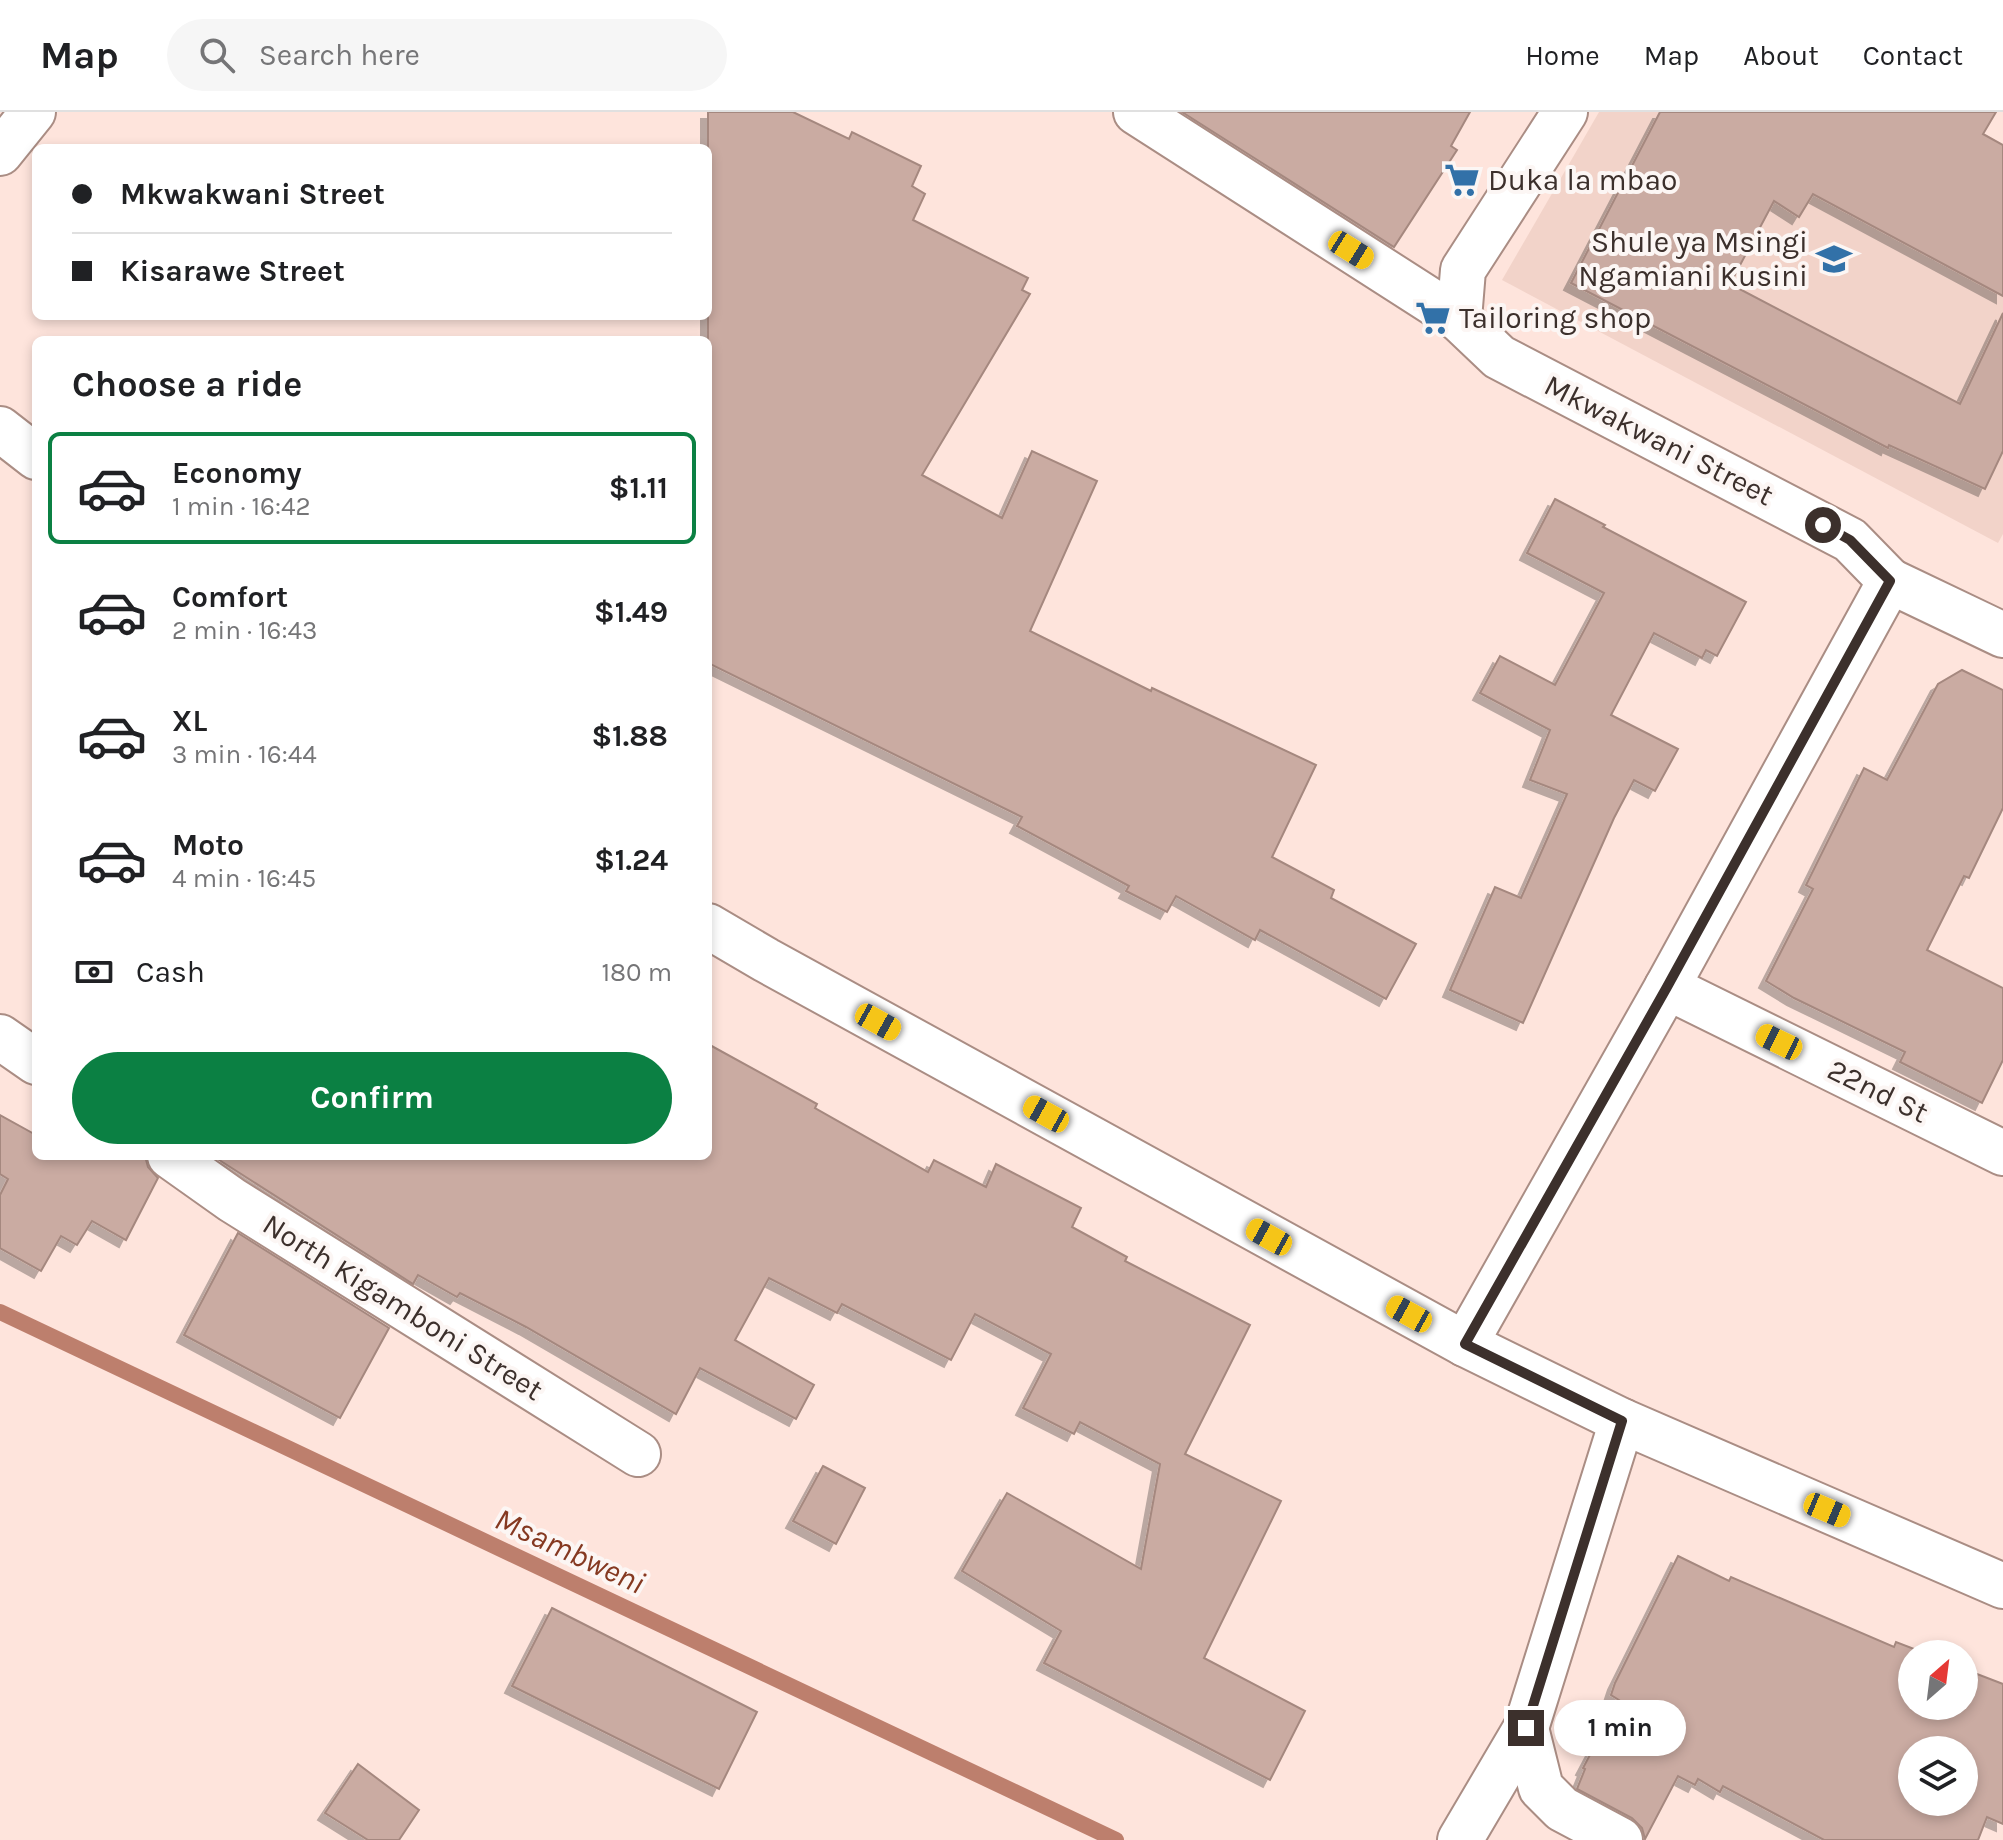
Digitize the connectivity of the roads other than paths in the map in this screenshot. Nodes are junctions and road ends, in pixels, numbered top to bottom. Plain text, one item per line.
1 (33, 112) edge
2 (1136, 112) edge
3 (1565, 112) edge
4 (0, 153) edge
5 (1459, 319) junction
6 (0, 429) edge
7 (32, 454) edge
8 (1890, 581) junction
9 (2003, 635) edge
10 (712, 928) edge
11 (1667, 987) junction
12 (0, 1037) edge
13 (32, 1059) edge
14 (2003, 1153) edge
15 (176, 1160) edge
16 (1465, 1344) junction
17 (1622, 1421) junction
18 (638, 1454) dead end
19 (2003, 1586) edge
20 (1526, 1728) junction
21 (1460, 1840) edge
22 (1620, 1840) edge

1 - 4 street
2 - 5 street, Mkwakwani Street
3 - 5 street
5 - 8 street, Mkwakwani Street
6 - 7 street
8 - 9 street
8 - 11 street
10 - 16 street
11 - 14 street, 22nd St
11 - 16 street
12 - 13 street
15 - 18 street, North Kigamboni Street
16 - 17 street
17 - 19 street
17 - 20 street
20 - 21 street
20 - 22 street

